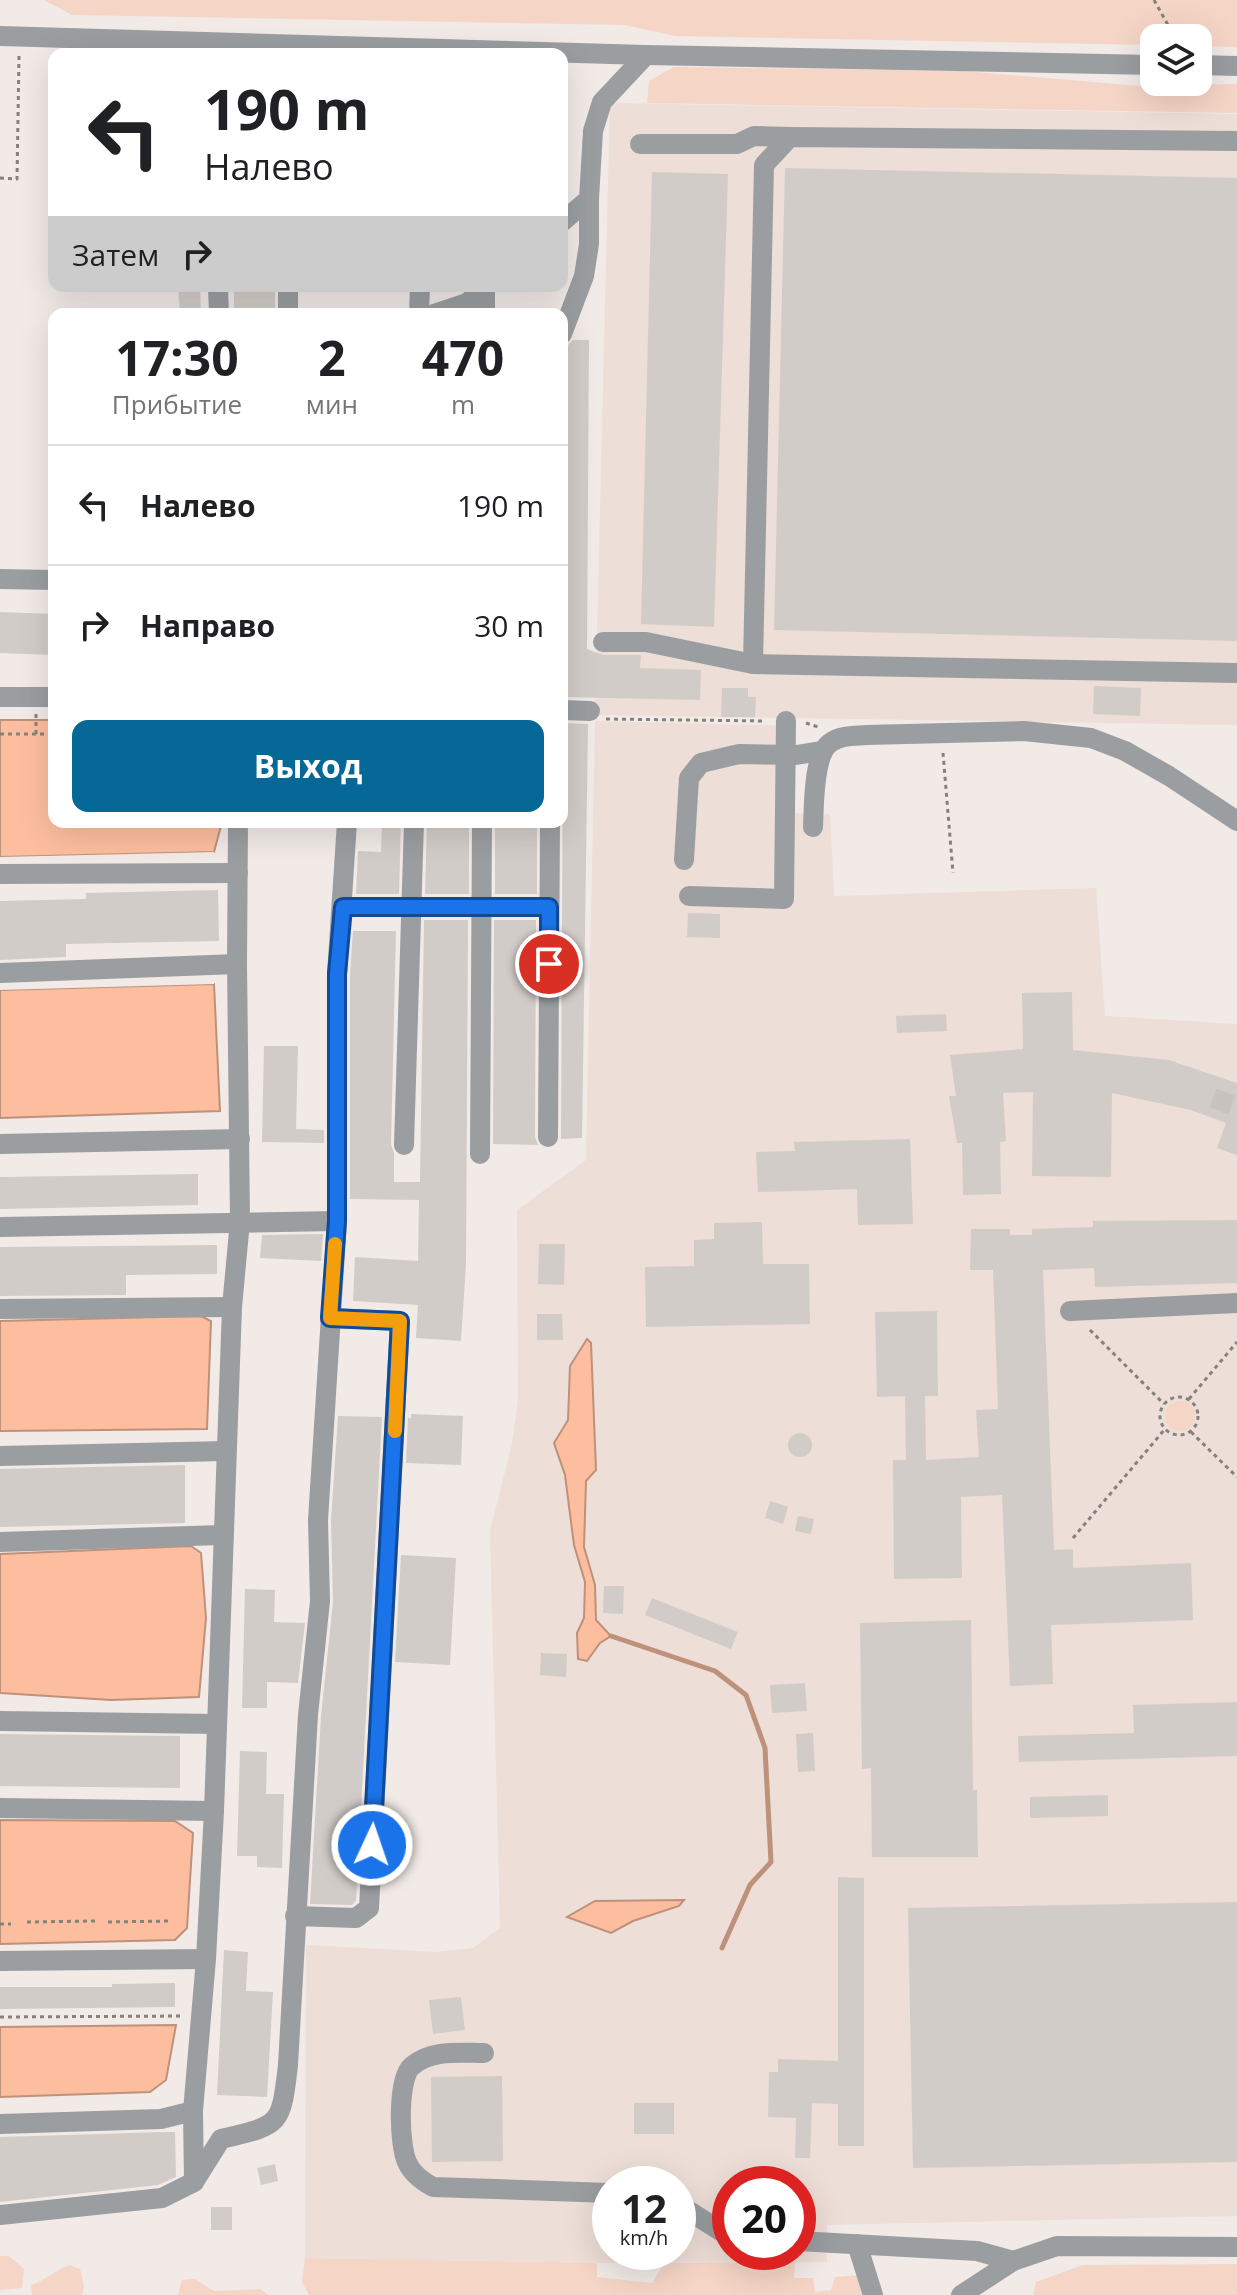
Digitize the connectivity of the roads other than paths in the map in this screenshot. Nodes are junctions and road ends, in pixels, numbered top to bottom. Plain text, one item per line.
1 (10, 36) edge
2 (214, 48) edge
3 (568, 54) edge
4 (646, 55) junction
5 (1140, 65) edge
6 (1212, 65) edge
7 (1237, 66) edge
8 (790, 137) junction
9 (1237, 141) edge
10 (640, 144) dead end
11 (589, 199) junction
12 (568, 217) edge
13 (480, 292) edge
14 (452, 308) edge
15 (568, 318) edge
16 (0, 579) edge
17 (48, 580) edge
18 (603, 642) dead end
19 (753, 664) junction
20 (1237, 673) edge
21 (0, 697) edge
22 (48, 697) edge
23 (568, 710) edge
24 (590, 711) road end
25 (786, 721) road end
26 (821, 751) junction
27 (786, 755) junction
28 (1237, 821) edge
29 (813, 827) dead end
30 (238, 828) edge
31 (347, 828) edge
32 (414, 828) edge
33 (482, 828) edge
34 (550, 828) edge
35 (684, 860) dead end
36 (238, 873) junction
37 (0, 874) edge
38 (689, 896) dead end
39 (343, 907) junction
40 (413, 907) junction
41 (480, 907) junction
42 (549, 907) junction
43 (237, 964) junction
44 (0, 973) edge
45 (548, 1137) dead end
46 (240, 1139) junction
47 (0, 1144) edge
48 (404, 1145) dead end
49 (480, 1154) dead end
50 (240, 1221) junction
51 (337, 1221) junction
52 (0, 1227) edge
53 (1237, 1303) edge
54 (232, 1307) junction
55 (0, 1309) edge
56 (1070, 1311) road end
57 (330, 1318) junction
58 (226, 1451) junction
59 (0, 1456) edge
60 (222, 1535) junction
61 (0, 1542) edge
62 (0, 1721) edge
63 (217, 1724) junction
64 (0, 1808) edge
65 (214, 1811) junction
66 (295, 1916) junction
67 (206, 1959) junction
68 (0, 1961) edge
69 (484, 2053) dead end
70 (193, 2111) junction
71 (0, 2124) edge
72 (194, 2182) junction
73 (592, 2192) edge
74 (0, 2215) edge
75 (816, 2242) edge
76 (857, 2244) junction
77 (1237, 2247) edge
78 (1013, 2261) junction
79 (873, 2295) edge
80 (961, 2295) edge

1 - 2 street
3 - 4 street
4 - 5 street
4 - 11 street
6 - 7 street
8 - 9 street
8 - 10 street
8 - 19 street
11 - 12 street
11 - 15 street
13 - 14 street
16 - 17 street
18 - 19 street
19 - 20 street
21 - 22 street
23 - 24 street
25 - 27 street
26 - 27 street
26 - 28 street
26 - 29 street
27 - 35 street
27 - 38 street
30 - 36 street
31 - 39 street
32 - 40 street
33 - 41 street
34 - 42 street
36 - 37 street
36 - 43 street
39 - 40 street
39 - 51 street
40 - 41 street
40 - 48 street
41 - 42 street
41 - 49 street
42 - 45 street
43 - 44 street
43 - 46 street
46 - 47 street
46 - 50 street
50 - 51 street
50 - 52 street
50 - 54 street
51 - 57 street
53 - 56 street
54 - 55 street
54 - 58 street
57 - 66 street
57 - 66 street
58 - 59 street
58 - 60 street
60 - 61 street
60 - 63 street
62 - 63 street
63 - 65 street
64 - 65 street
65 - 67 street
66 - 72 street
67 - 68 street
67 - 70 street
69 - 73 street
70 - 71 street
70 - 72 street
72 - 74 street
75 - 76 street
76 - 78 street
76 - 79 street
77 - 78 street
78 - 80 street

